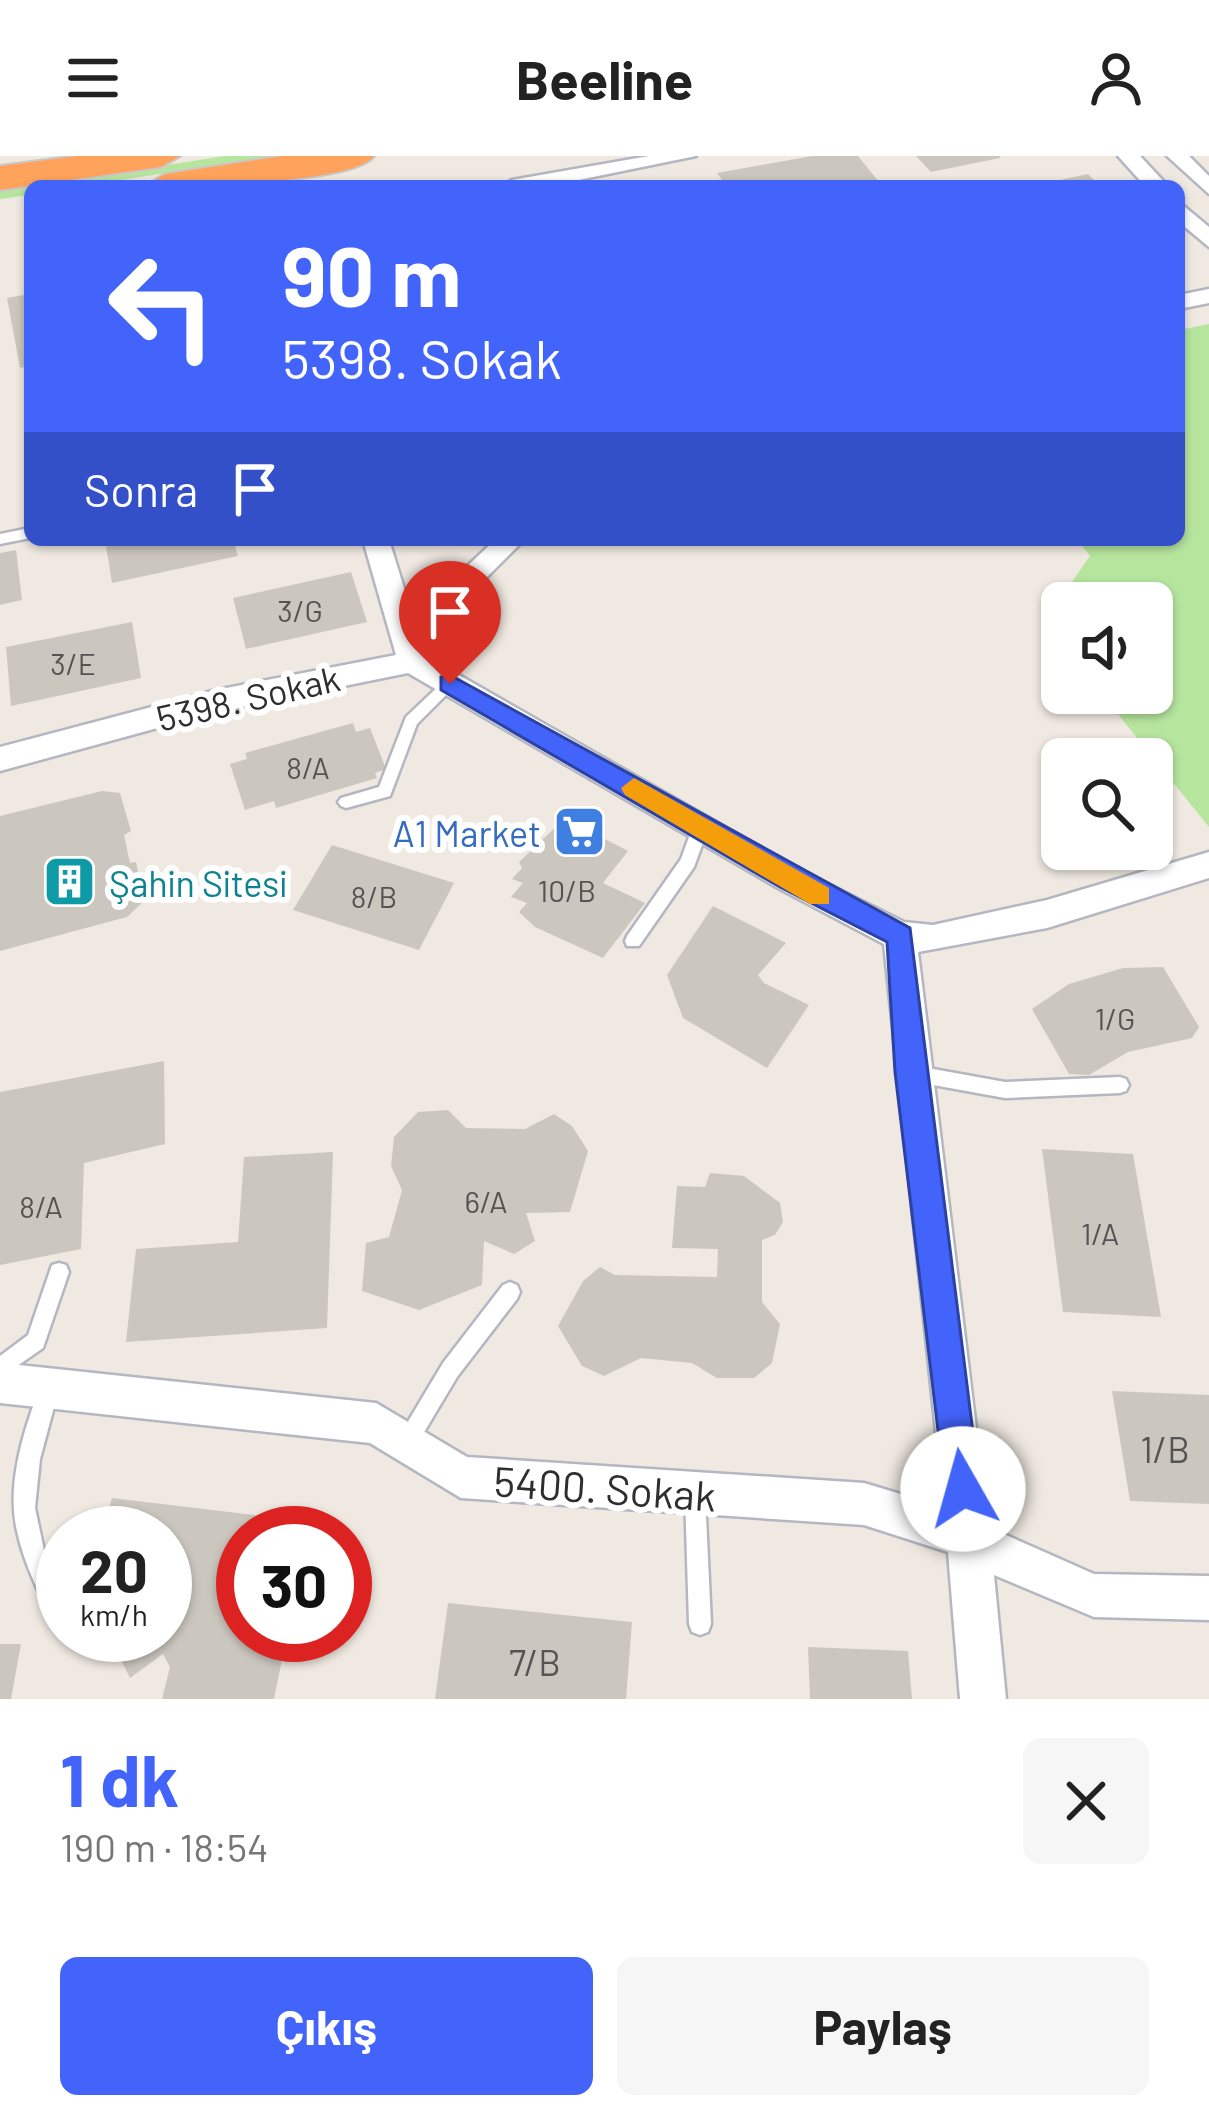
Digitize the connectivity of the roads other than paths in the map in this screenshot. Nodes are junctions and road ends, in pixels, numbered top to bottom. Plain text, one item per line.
1 (161, 156) edge
2 (355, 156) edge
3 (686, 156) edge
4 (1128, 156) edge
5 (1177, 156) edge
6 (280, 177) edge
7 (0, 178) edge
8 (242, 180) edge
9 (547, 180) edge
10 (1151, 180) edge
11 (1209, 188) edge
12 (1185, 214) edge
13 (1209, 240) edge
14 (378, 546) edge
15 (505, 546) edge
16 (409, 651) junction
17 (450, 684) junction
18 (0, 759) edge
19 (346, 802) dead end
20 (701, 826) junction
21 (1209, 865) edge
22 (900, 936) junction
23 (633, 941) dead end
24 (910, 1072) junction
25 (1120, 1084) dead end
26 (59, 1271) dead end
27 (510, 1292) dead end
28 (0, 1368) edge
29 (0, 1383) edge
30 (48, 1392) junction
31 (406, 1442) junction
32 (695, 1493) junction
33 (969, 1535) junction
34 (36, 1564) edge
35 (1209, 1598) edge
36 (700, 1624) dead end
37 (983, 1699) edge

1 - 7 highway
2 - 6 highway
3 - 9 street
4 - 10 street
5 - 11 street
6 - 8 highway
12 - 13 street
14 - 16 street
15 - 16 street
16 - 17 street
16 - 18 street, 5398. Sokak
17 - 19 lane
17 - 20 street
20 - 22 street
20 - 23 lane
21 - 22 street
22 - 24 street
24 - 25 lane
24 - 33 street
26 - 28 lane
27 - 31 lane
29 - 30 street, 5400. Sokak
30 - 31 street, 5400. Sokak
30 - 34 lane
31 - 32 street, 5400. Sokak
32 - 33 street, 5400. Sokak
32 - 36 lane
33 - 35 street, 5400. Sokak
33 - 37 street

